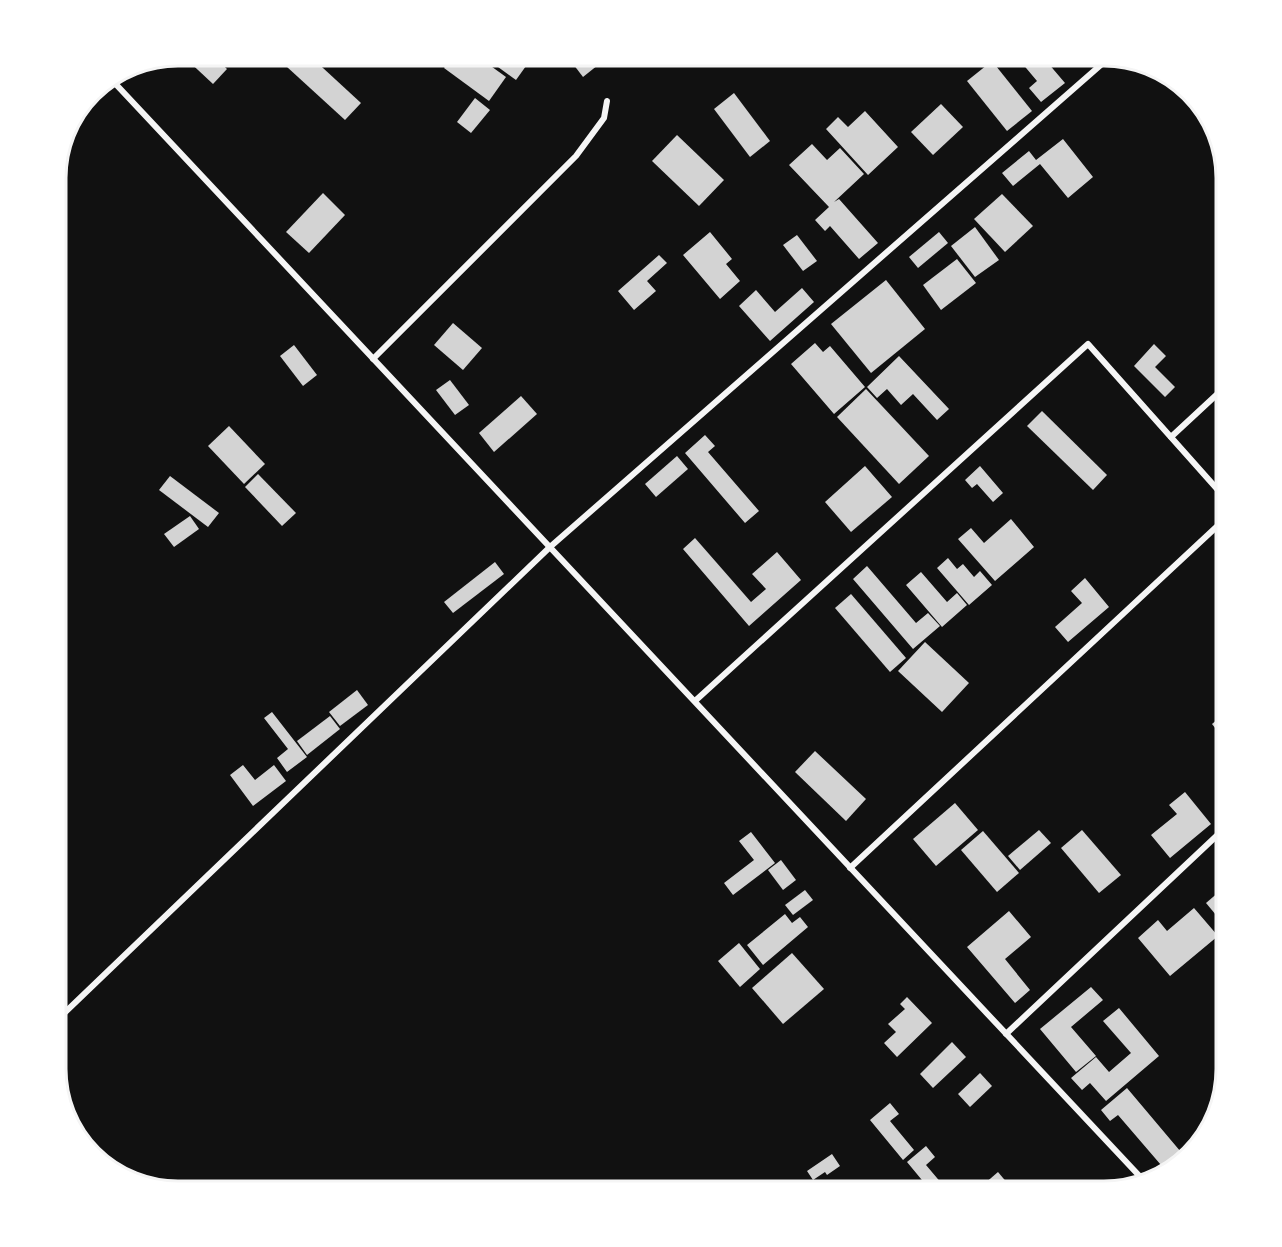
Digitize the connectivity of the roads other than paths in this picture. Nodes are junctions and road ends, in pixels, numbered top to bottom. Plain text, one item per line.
1 (1100, 66) edge
2 (116, 85) edge
3 (607, 101) dead end
4 (373, 359) junction
5 (1216, 396) edge
6 (1171, 436) junction
7 (1216, 487) edge
8 (1216, 528) edge
9 (550, 547) junction
10 (695, 701) junction
11 (1216, 837) edge
12 (850, 868) junction
13 (66, 1011) edge
14 (1006, 1034) junction
15 (1139, 1175) edge

1 - 9 street
2 - 4 street
3 - 4 street
4 - 9 street
5 - 6 street
6 - 7 street
6 - 10 street
8 - 12 street
9 - 10 street
9 - 13 street
10 - 12 street
11 - 14 street
12 - 14 street
14 - 15 street

